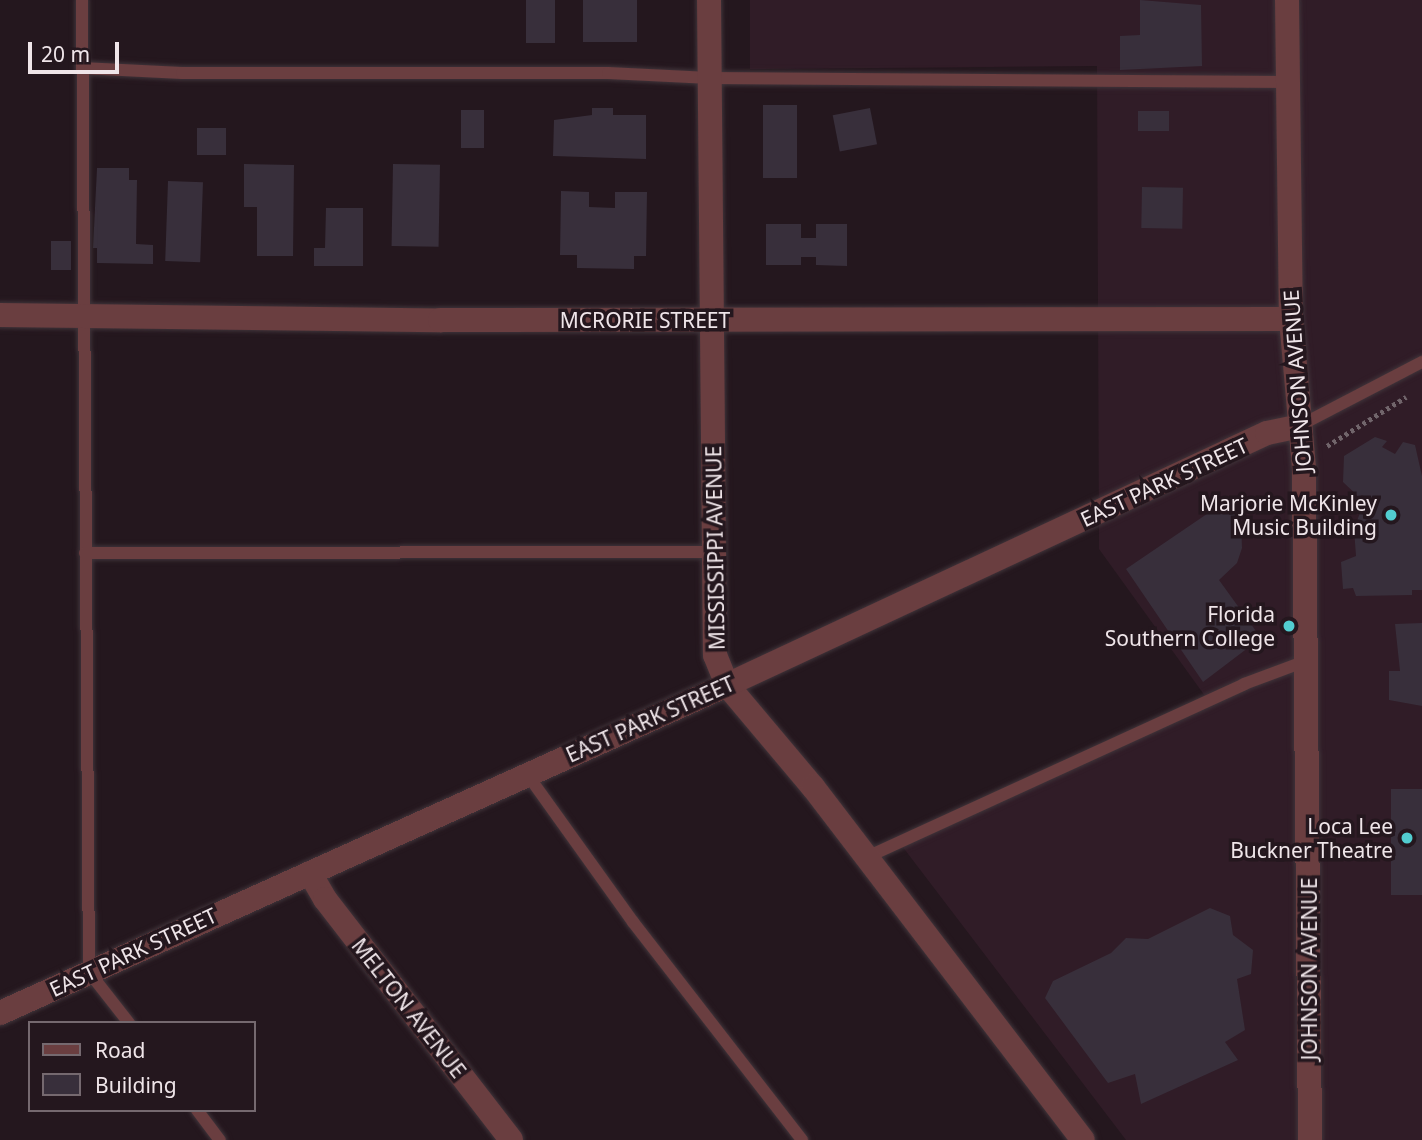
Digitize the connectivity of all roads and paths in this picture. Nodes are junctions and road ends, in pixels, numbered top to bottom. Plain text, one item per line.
1 (82, 0) edge
2 (709, 0) edge
3 (1287, 0) edge
4 (82, 68) junction
5 (710, 78) junction
6 (1288, 82) junction
7 (0, 315) edge
8 (82, 316) junction
9 (1291, 319) junction
10 (710, 320) junction
11 (1422, 362) edge
12 (1410, 395) dead end
13 (1299, 426) junction
14 (1326, 446) dead end
15 (85, 552) junction
16 (714, 552) junction
17 (1306, 661) junction
18 (727, 685) junction
19 (527, 774) junction
20 (867, 858) junction
21 (310, 873) junction
22 (89, 972) junction
23 (0, 1013) edge
24 (127, 1021) edge
25 (199, 1112) edge
26 (220, 1140) edge
27 (511, 1140) edge
28 (803, 1140) edge
29 (1083, 1140) edge
30 (1310, 1140) edge

1 - 4 lane
2 - 5 street, MISSISSIPPI AVENUE
3 - 6 street, JOHNSON AVENUE
4 - 5 lane
4 - 8 lane
5 - 6 lane
5 - 10 street, MISSISSIPPI AVENUE
6 - 9 street, JOHNSON AVENUE
7 - 8 street, MCRORIE STREET
8 - 10 street, MCRORIE STREET
8 - 15 lane
9 - 10 street, MCRORIE STREET
9 - 13 street, JOHNSON AVENUE
10 - 16 street, MISSISSIPPI AVENUE
11 - 13 lane
12 - 14 path
13 - 17 street, JOHNSON AVENUE
13 - 18 street, EAST PARK STREET
15 - 16 lane
15 - 22 lane
16 - 18 street, MISSISSIPPI AVENUE
17 - 20 lane
17 - 30 street, JOHNSON AVENUE
18 - 19 street, EAST PARK STREET
18 - 20 street, MISSISSIPPI AVENUE
19 - 21 street, EAST PARK STREET
19 - 28 lane
20 - 29 street, MISSISSIPPI AVENUE
21 - 22 street, EAST PARK STREET
21 - 27 street, MELTON AVENUE
22 - 23 street, EAST PARK STREET
22 - 24 lane
25 - 26 lane

